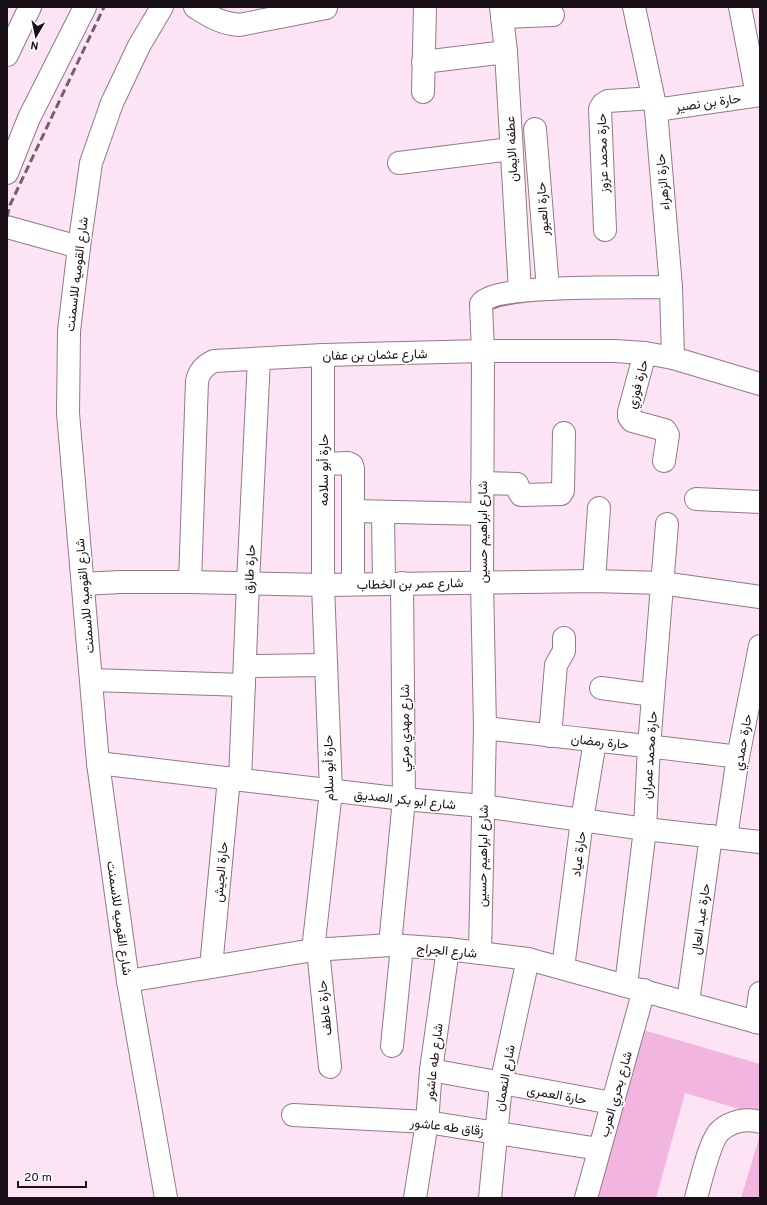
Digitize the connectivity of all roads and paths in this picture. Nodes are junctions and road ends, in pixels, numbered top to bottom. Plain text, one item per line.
1 (30, 7) edge
2 (85, 7) edge
3 (162, 7) edge
4 (195, 7) edge
5 (425, 7) edge
6 (634, 7) edge
7 (740, 7) edge
8 (326, 8) edge
9 (502, 12) edge
10 (553, 15) dead end
11 (506, 52) junction
12 (7, 55) edge
13 (424, 62) junction
14 (423, 92) dead end
15 (758, 95) edge
16 (654, 104) junction
17 (535, 129) dead end
18 (511, 149) junction
19 (399, 162) dead end
20 (7, 173) edge
21 (7, 227) edge
22 (605, 230) dead end
23 (79, 246) junction
24 (671, 288) junction
25 (548, 289) junction
26 (520, 291) junction
27 (483, 352) junction
28 (645, 353) junction
29 (323, 355) junction
30 (674, 358) junction
31 (259, 359) junction
32 (760, 384) edge
33 (564, 433) dead end
34 (664, 461) dead end
35 (323, 464) junction
36 (482, 483) junction
37 (696, 499) dead end
38 (760, 502) edge
39 (599, 508) dead end
40 (354, 511) junction
41 (383, 512) junction
42 (482, 514) junction
43 (667, 524) dead end
44 (594, 581) junction
45 (190, 582) junction
46 (482, 582) junction
47 (248, 583) junction
48 (393, 583) junction
49 (662, 583) junction
50 (83, 584) junction
51 (353, 584) junction
52 (323, 585) junction
53 (760, 597) edge
54 (564, 638) dead end
55 (760, 646) edge
56 (325, 665) junction
57 (244, 676) junction
58 (92, 680) junction
59 (601, 688) dead end
60 (653, 695) junction
61 (485, 728) junction
62 (550, 736) junction
63 (595, 741) junction
64 (649, 746) junction
65 (738, 757) junction
66 (98, 763) junction
67 (234, 779) junction
68 (331, 791) junction
69 (404, 800) junction
70 (483, 806) junction
71 (582, 820) junction
72 (645, 829) junction
73 (718, 837) junction
74 (760, 842) edge
75 (396, 945) junction
76 (448, 949) junction
77 (315, 950) junction
78 (480, 953) junction
79 (528, 959) junction
80 (211, 967) junction
81 (563, 968) junction
82 (128, 981) junction
83 (635, 988) junction
84 (760, 993) edge
85 (688, 1002) junction
86 (758, 1022) edge
87 (392, 1046) dead end
88 (330, 1067) dead end
89 (431, 1070) junction
90 (501, 1084) junction
91 (612, 1103) junction
92 (293, 1115) dead end
93 (427, 1122) junction
94 (760, 1122) edge
95 (496, 1132) junction
96 (599, 1149) junction
97 (166, 1198) edge
98 (414, 1198) edge
99 (490, 1198) edge
100 (586, 1198) edge
101 (696, 1198) edge

1 - 12 street
2 - 20 street
3 - 23 street, شارع القوميه للاسمنت
4 - 8 street
5 - 13 street
6 - 16 street, حارة الزهراء
7 - 15 street
9 - 10 street
9 - 11 street, عطفه الايمان
11 - 13 street
11 - 18 street, عطفه الايمان
13 - 14 street
15 - 16 street, حارة بن نصير
16 - 22 street, حارة محمد عزوز
16 - 24 street, حارة الزهراء
17 - 25 street, حارة العبور
18 - 19 street
18 - 26 street, عطفه الايمان
21 - 23 street
23 - 50 street, شارع القوميه للاسمنت
24 - 25 street, شارع ابراهيم حسين
24 - 30 street, حارة الزهراء
25 - 26 street, شارع ابراهيم حسين
26 - 27 street, شارع ابراهيم حسين
27 - 28 street, شارع عثمان بن عفان
27 - 29 street, شارع عثمان بن عفان
27 - 36 street, شارع ابراهيم حسين
28 - 30 street, شارع عثمان بن عفان
28 - 34 street, حارة فوزي
29 - 31 street, شارع عثمان بن عفان
29 - 35 street, حارة أبو سلامه
30 - 32 street, شارع عثمان بن عفان
31 - 45 street, شارع عثمان بن عفان
31 - 47 street, حارة طارق
33 - 36 street
35 - 40 street
35 - 52 street, حارة أبو سلامه
36 - 42 street, شارع ابراهيم حسين
37 - 38 street
39 - 44 street
40 - 41 street
40 - 51 street
41 - 42 street
41 - 48 street, شارع مهدي مرعي
42 - 46 street, شارع ابراهيم حسين
43 - 49 street, حارة محمد عمران
44 - 46 street, شارع عمر بن الخطاب
44 - 49 street, شارع عمر بن الخطاب
45 - 47 street, شارع عمر بن الخطاب
45 - 50 street, شارع عمر بن الخطاب
46 - 48 street, شارع عمر بن الخطاب
46 - 61 street, شارع ابراهيم حسين
47 - 52 street, شارع عمر بن الخطاب
47 - 57 street, حارة طارق
48 - 51 street, شارع عمر بن الخطاب
48 - 69 street, شارع مهدي مرعي
49 - 53 street, شارع عمر بن الخطاب
49 - 60 street, حارة محمد عمران
50 - 58 street, شارع القوميه للاسمنت
51 - 52 street, شارع عمر بن الخطاب
52 - 56 street, حارة أبو سلام
54 - 62 street
55 - 65 street, حارة حمدي
56 - 57 street
56 - 68 street, حارة أبو سلام
57 - 58 street
57 - 67 street, حارة طارق
58 - 66 street, شارع القوميه للاسمنت
59 - 60 street
60 - 64 street, حارة محمد عمران
61 - 62 street, حارة رمضان
61 - 70 street, شارع ابراهيم حسين
62 - 63 street, حارة رمضان
63 - 64 street, حارة رمضان
63 - 71 street, حارة عياد
64 - 65 street, حارة رمضان
64 - 72 street, حارة محمد عمران
65 - 73 street, حارة حمدي
66 - 67 street, شارع أبو بكر الصديق
66 - 82 street, شارع القوميه للاسمنت
67 - 68 street, شارع أبو بكر الصديق
67 - 80 street, حارة الجيش
68 - 69 street, شارع أبو بكر الصديق
68 - 77 street, حارة أبو سلام
69 - 70 street, شارع أبو بكر الصديق
69 - 75 street, شارع مهدي مرعي
70 - 71 street, شارع أبو بكر الصديق
70 - 78 street, شارع ابراهيم حسين
71 - 72 street, شارع أبو بكر الصديق
71 - 81 street, حارة عياد
72 - 73 street, شارع أبو بكر الصديق
72 - 83 street, حارة محمد عمران
73 - 74 street, شارع أبو بكر الصديق
73 - 85 street, حارة عبد العال
75 - 76 street, شارع الجراج
75 - 77 street, شارع الجراج
75 - 87 street, شارع مهدي مرعي
76 - 78 street, شارع الجراج
76 - 89 street, شارع طه عاشور
77 - 80 street, شارع الجراج
77 - 88 street, حارة عاطف
78 - 79 street, شارع الجراج
79 - 81 street, شارع الجراج
79 - 90 street, شارع النعمان
80 - 82 street, شارع الجراج
81 - 83 street, شارع الجراج
82 - 97 street, شارع القوميه للاسمنت
83 - 85 street, شارع الجراج
83 - 91 street, شارع بحري العرب
84 - 86 street
85 - 86 street, شارع الجراج
89 - 90 street, حارة العمرى
89 - 93 street, شارع طه عاشور
90 - 91 street, حارة العمرى
90 - 95 street, شارع النعمان
91 - 96 street, شارع بحري العرب
92 - 93 street, زقاق طه عاشور
93 - 95 street, زقاق طه عاشور
93 - 98 street, شارع طه عاشور
94 - 101 street
95 - 96 street, زقاق طه عاشور
95 - 99 street, شارع النعمان
96 - 100 street, شارع بحري العرب

